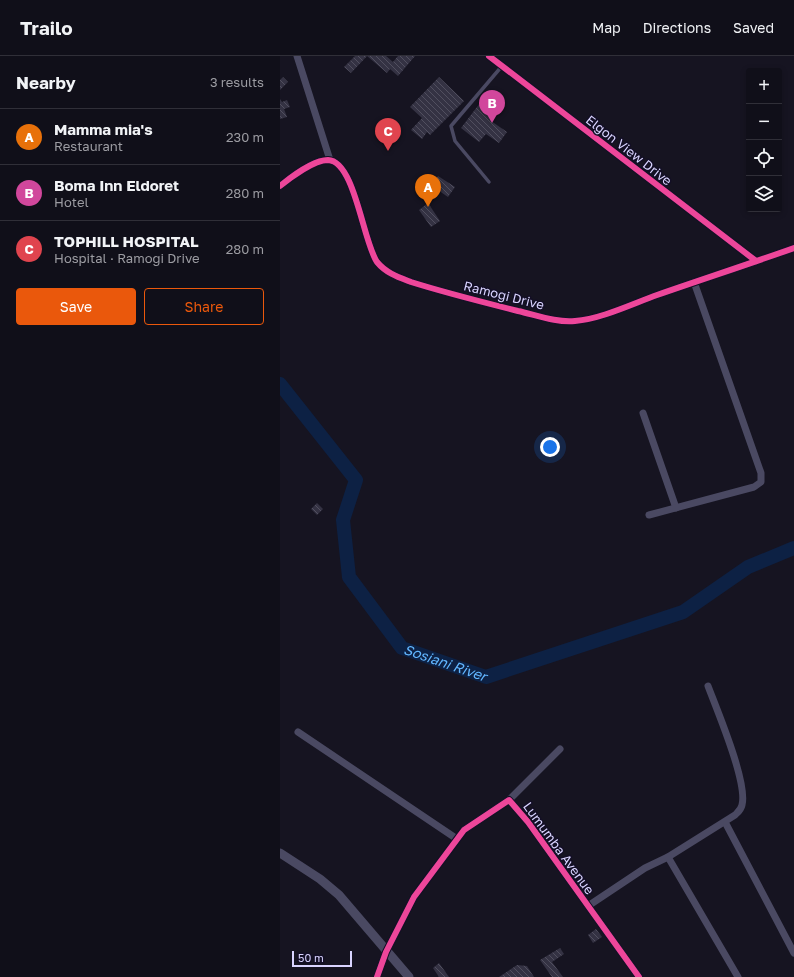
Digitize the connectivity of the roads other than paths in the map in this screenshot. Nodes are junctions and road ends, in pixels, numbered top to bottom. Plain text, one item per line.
1 (297, 56) edge
2 (490, 56) edge
3 (502, 66) junction
4 (330, 160) junction
5 (488, 182) dead end
6 (280, 186) edge
7 (794, 248) edge
8 (756, 261) junction
9 (694, 282) junction
10 (643, 413) dead end
11 (676, 508) junction
12 (649, 515) dead end
13 (708, 686) dead end
14 (298, 732) dead end
15 (560, 749) dead end
16 (509, 800) junction
17 (725, 822) junction
18 (457, 839) junction
19 (280, 853) edge
20 (668, 857) junction
21 (588, 906) junction
22 (386, 952) junction
23 (794, 953) edge
24 (377, 977) edge
25 (409, 977) edge
26 (639, 977) edge
27 (738, 977) edge

1 - 4 street
2 - 3 street, Elgon View Drive
3 - 5 lane
3 - 8 street, Elgon View Drive
4 - 6 street
4 - 9 street, Ramogi Drive
7 - 8 street, Ramogi Drive
8 - 9 street, Ramogi Drive
9 - 11 street
10 - 11 street
11 - 12 street
13 - 17 street
14 - 18 street
15 - 16 street
16 - 18 street, Lumumba Avenue
16 - 21 street, Lumumba Avenue
17 - 20 street
17 - 23 street
18 - 22 street, Lumumba Avenue
19 - 22 street
20 - 21 street
20 - 27 street
21 - 26 street, Lumumba Avenue
22 - 24 street, Lumumba Avenue
22 - 25 street

